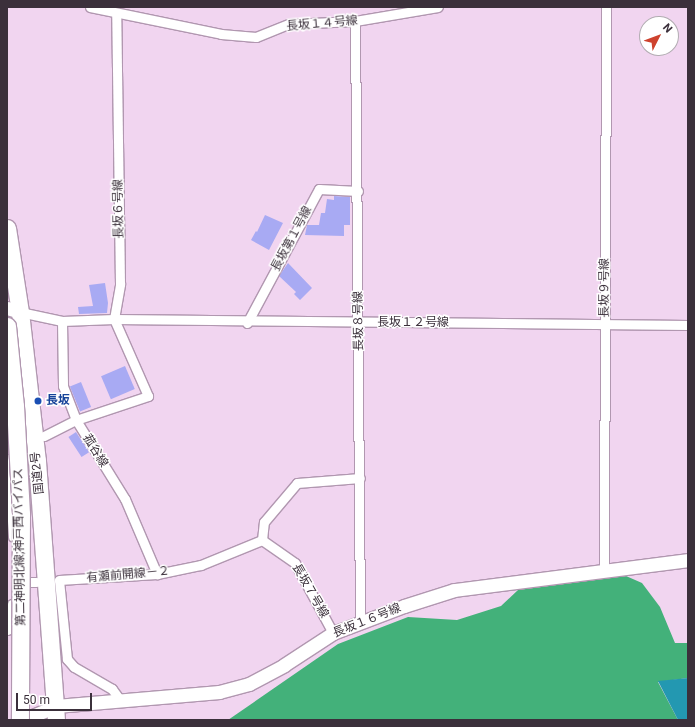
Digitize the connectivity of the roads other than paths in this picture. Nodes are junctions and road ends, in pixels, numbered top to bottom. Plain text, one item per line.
1 (90, 7) edge
2 (438, 7) edge
3 (606, 7) edge
4 (116, 13) junction
5 (355, 21) junction
6 (358, 191) junction
7 (7, 228) edge
8 (14, 310) edge
9 (114, 319) junction
10 (62, 321) junction
11 (248, 322) junction
12 (360, 323) junction
13 (605, 324) junction
14 (688, 325) edge
15 (7, 326) edge
16 (76, 420) junction
17 (44, 436) dead end
18 (28, 444) dead end
19 (8, 459) edge
20 (360, 478) junction
21 (262, 540) junction
22 (688, 560) edge
23 (604, 570) junction
24 (157, 574) junction
25 (36, 582) dead end
26 (13, 583) junction
27 (360, 621) junction
28 (7, 630) edge
29 (333, 633) junction
30 (120, 700) junction
31 (56, 713) edge
32 (21, 720) edge

1 - 4 street, 長坂１４号線
2 - 5 street, 長坂１４号線
3 - 13 street, 長坂９号線
4 - 5 street, 長坂１４号線
4 - 9 street, 長坂６号線
5 - 6 street, 長坂８号線
6 - 11 street, 長坂第１号線
6 - 12 street, 長坂８号線
7 - 8 highway, 国道2号
8 - 10 street, 長坂１２号線
8 - 31 highway, 国道2号
9 - 10 street, 長坂１２号線
9 - 11 street, 長坂１２号線
9 - 16 street
10 - 16 street, 菰谷線
11 - 12 street, 長坂１２号線
12 - 13 street, 長坂１２号線
12 - 20 street, 長坂８号線
13 - 14 street, 長坂１２号線
13 - 23 street, 長坂９号線
15 - 32 highway, 第二神明北線;神戸西バイパス, bridge
16 - 17 street
16 - 24 street, 菰谷線
18 - 19 street
19 - 26 street
20 - 21 street
20 - 27 street, 長坂８号線
21 - 24 street, 有瀬前開線－２
21 - 29 street, 長坂７号線
22 - 23 street, 長坂１６号線
23 - 27 street, 長坂１６号線
24 - 30 street, 有瀬前開線－２
25 - 26 street
26 - 28 street
27 - 29 street, 長坂１６号線
29 - 30 street, 長坂１６号線
30 - 31 street, 長坂１６号線
31 - 32 street, 長坂１６号線

